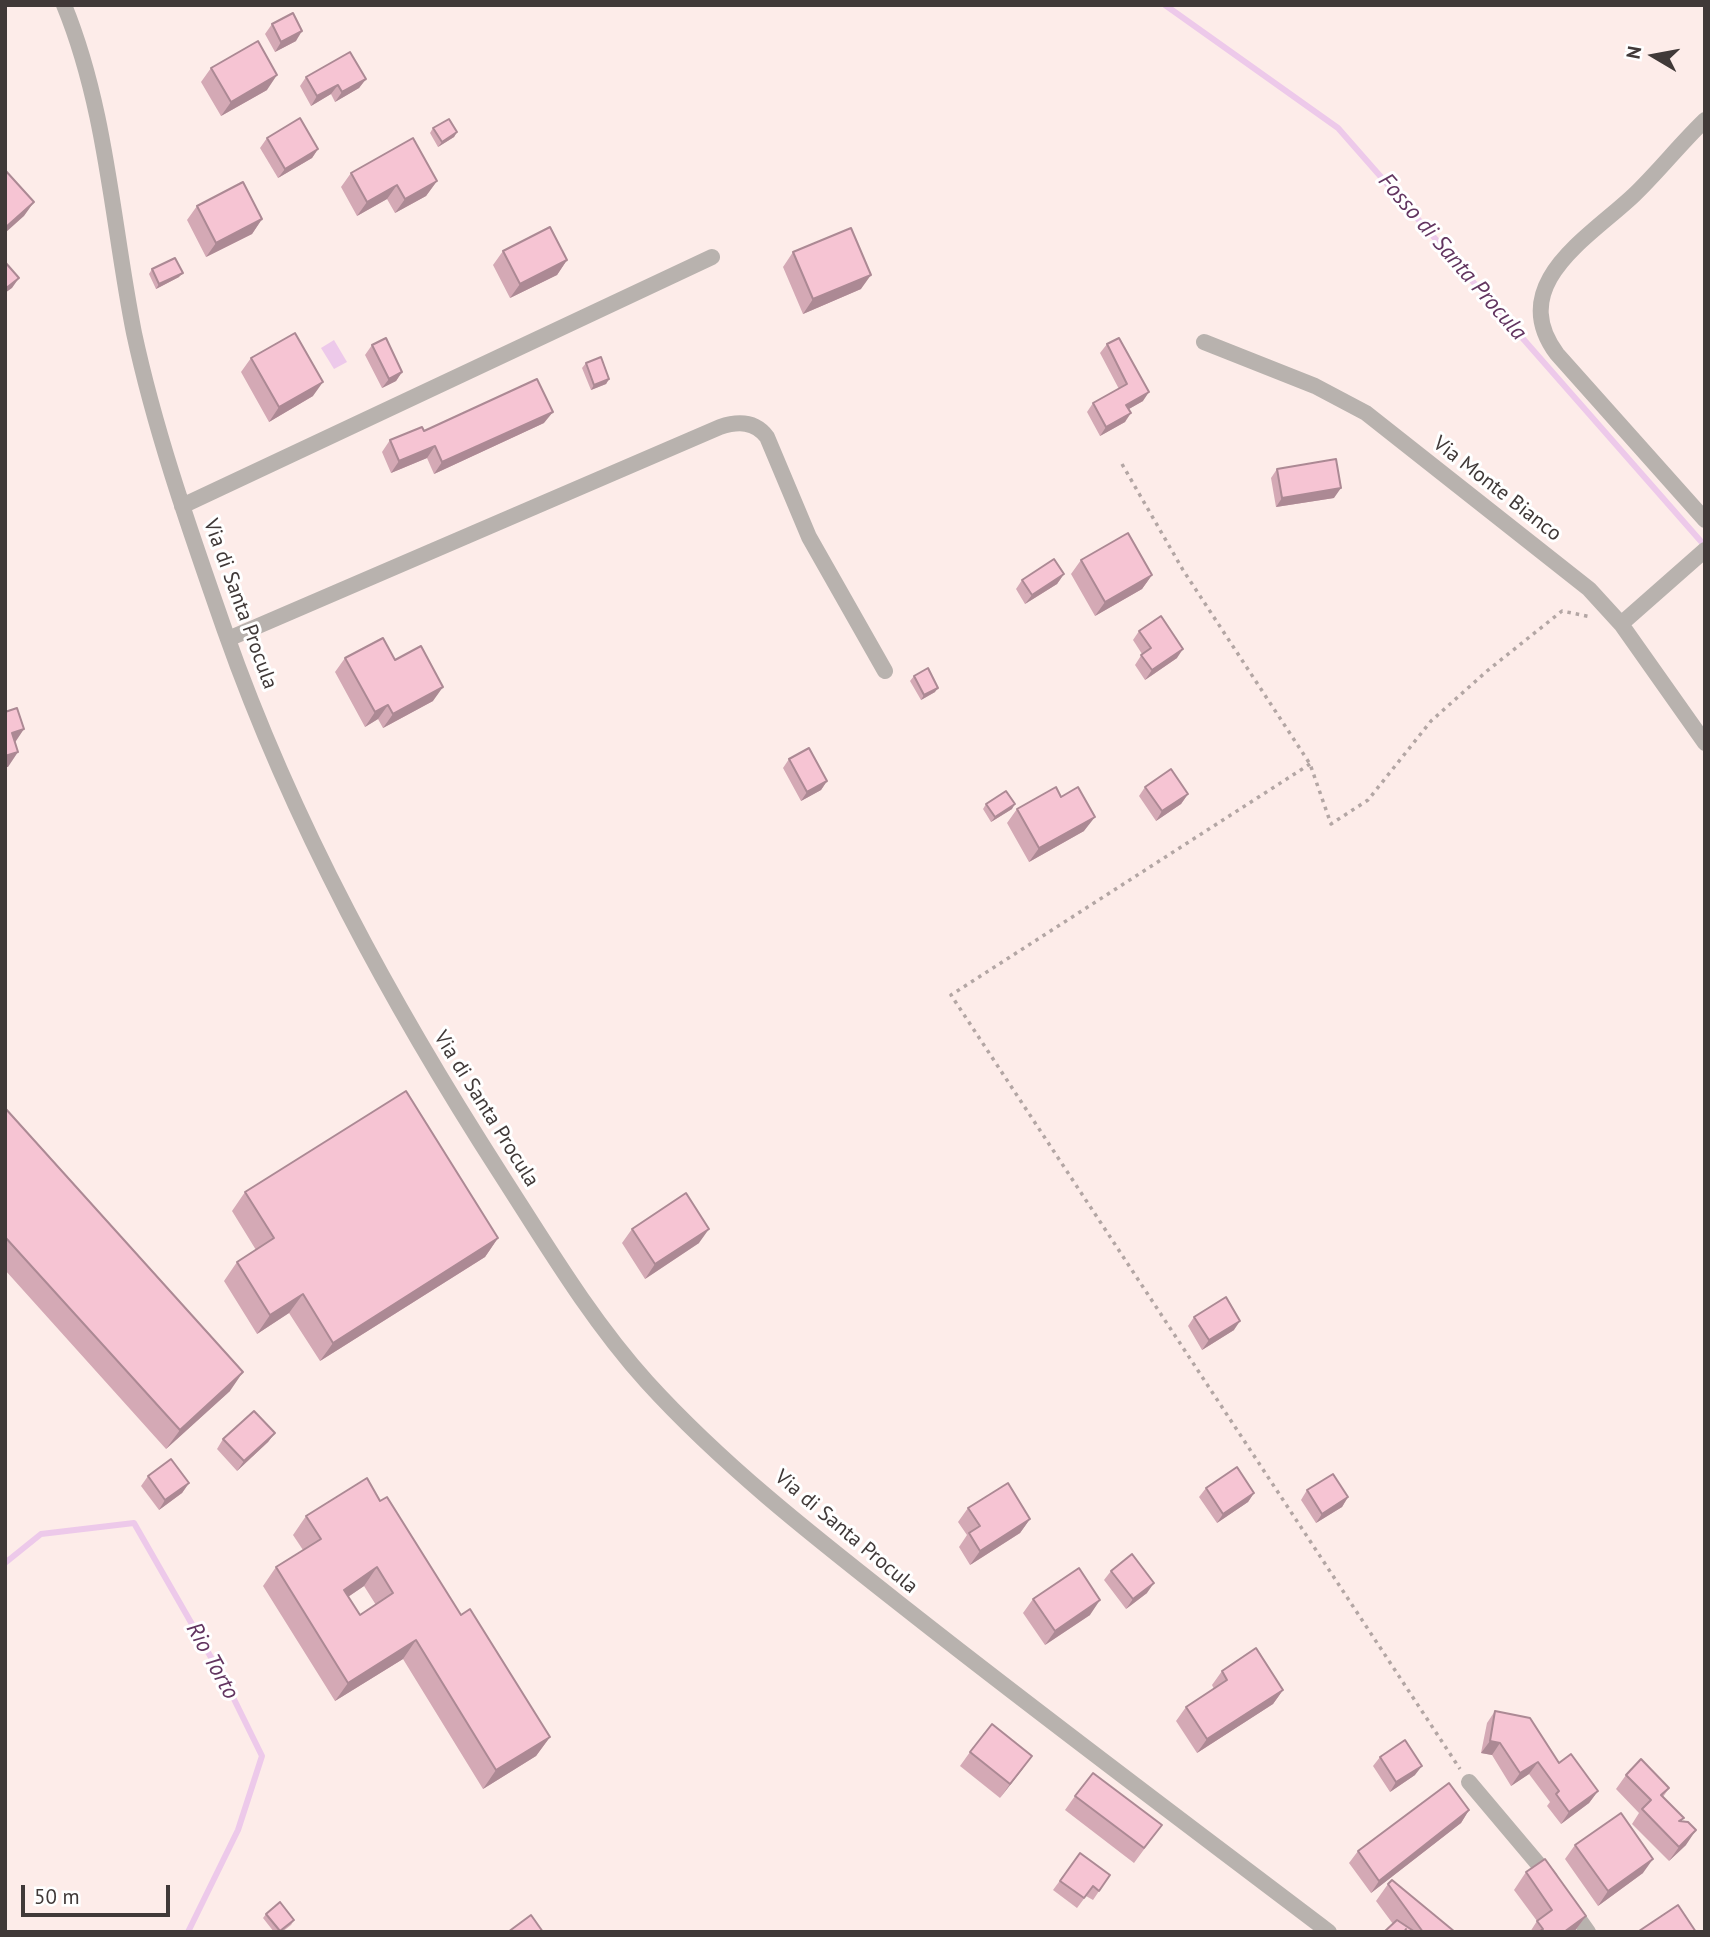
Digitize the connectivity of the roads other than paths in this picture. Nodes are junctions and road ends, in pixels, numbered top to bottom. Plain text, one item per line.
1 (64, 5) edge
2 (1705, 120) edge
3 (712, 257) dead end
4 (1203, 342) dead end
5 (182, 506) junction
6 (1705, 520) edge
7 (1705, 550) edge
8 (1621, 624) junction
9 (228, 639) junction
10 (885, 671) dead end
11 (1705, 743) edge
12 (1469, 1782) road end
13 (1329, 1932) edge
14 (1588, 1932) edge

1 - 5 street, Via di Santa Procula
2 - 6 street
3 - 5 street
4 - 8 street, Via Monte Bianco
5 - 9 street, Via di Santa Procula
7 - 8 street
8 - 11 street, Via Monte Bianco
9 - 10 street
9 - 13 street, Via di Santa Procula
12 - 14 street

